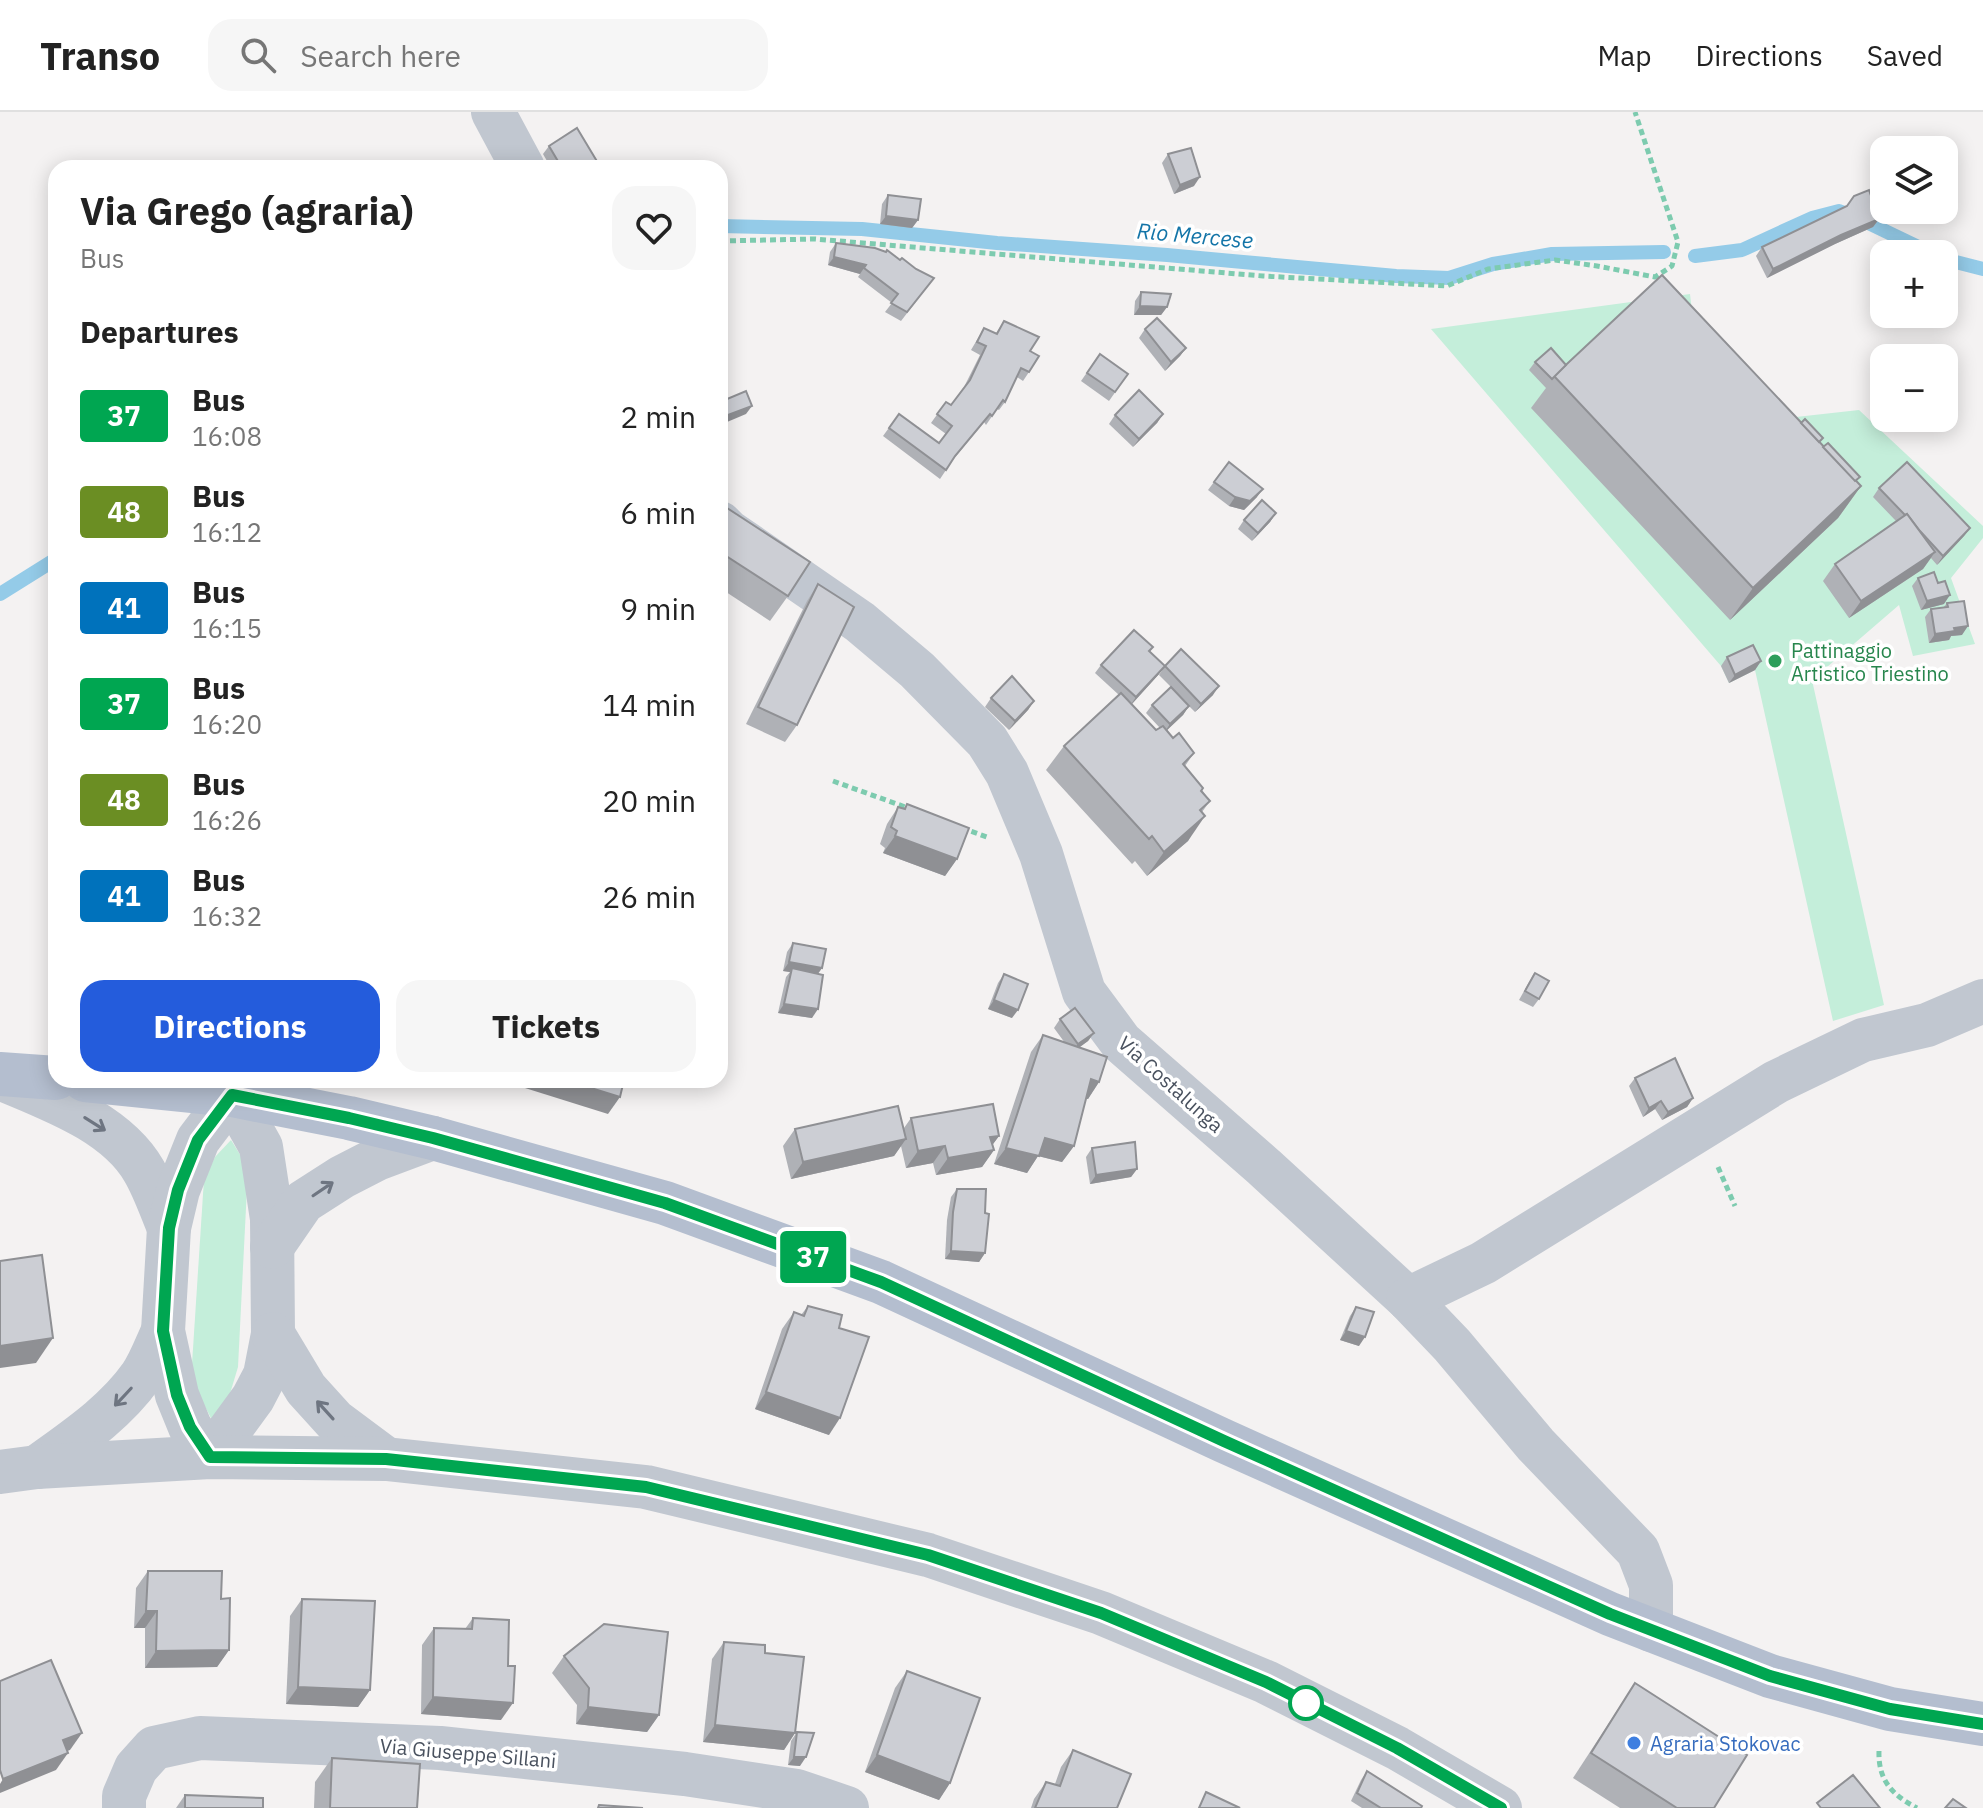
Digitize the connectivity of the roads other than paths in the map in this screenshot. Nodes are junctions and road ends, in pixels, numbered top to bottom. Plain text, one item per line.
1 (493, 112) edge
2 (519, 160) edge
3 (728, 531) edge
4 (1983, 1001) edge
5 (0, 1076) edge
6 (48, 1078) edge
7 (163, 1088) edge
8 (232, 1095) junction
9 (433, 1138) junction
10 (169, 1228) junction
11 (272, 1247) junction
12 (1408, 1299) junction
13 (163, 1331) junction
14 (273, 1334) junction
15 (210, 1457) junction
16 (386, 1459) junction
17 (19, 1469) edge
18 (1651, 1630) junction
19 (1983, 1724) edge
20 (124, 1808) edge
21 (847, 1808) edge
22 (1500, 1808) edge

1 - 2 street
3 - 12 street, Via Costalunga
4 - 12 street
5 - 6 main road
5 -> 10 street
7 - 8 main road
8 - 9 main road
8 - 10 street
8 - 11 street
11 -> 9 street
9 - 18 main road
10 - 13 street
11 - 14 street
12 - 18 street, Via Costalunga
13 - 15 street
13 -> 17 street
14 - 15 street
16 -> 14 street
15 - 16 street
15 - 17 street
16 - 22 street
18 - 19 main road
20 - 21 street, Via Giuseppe Sillani

